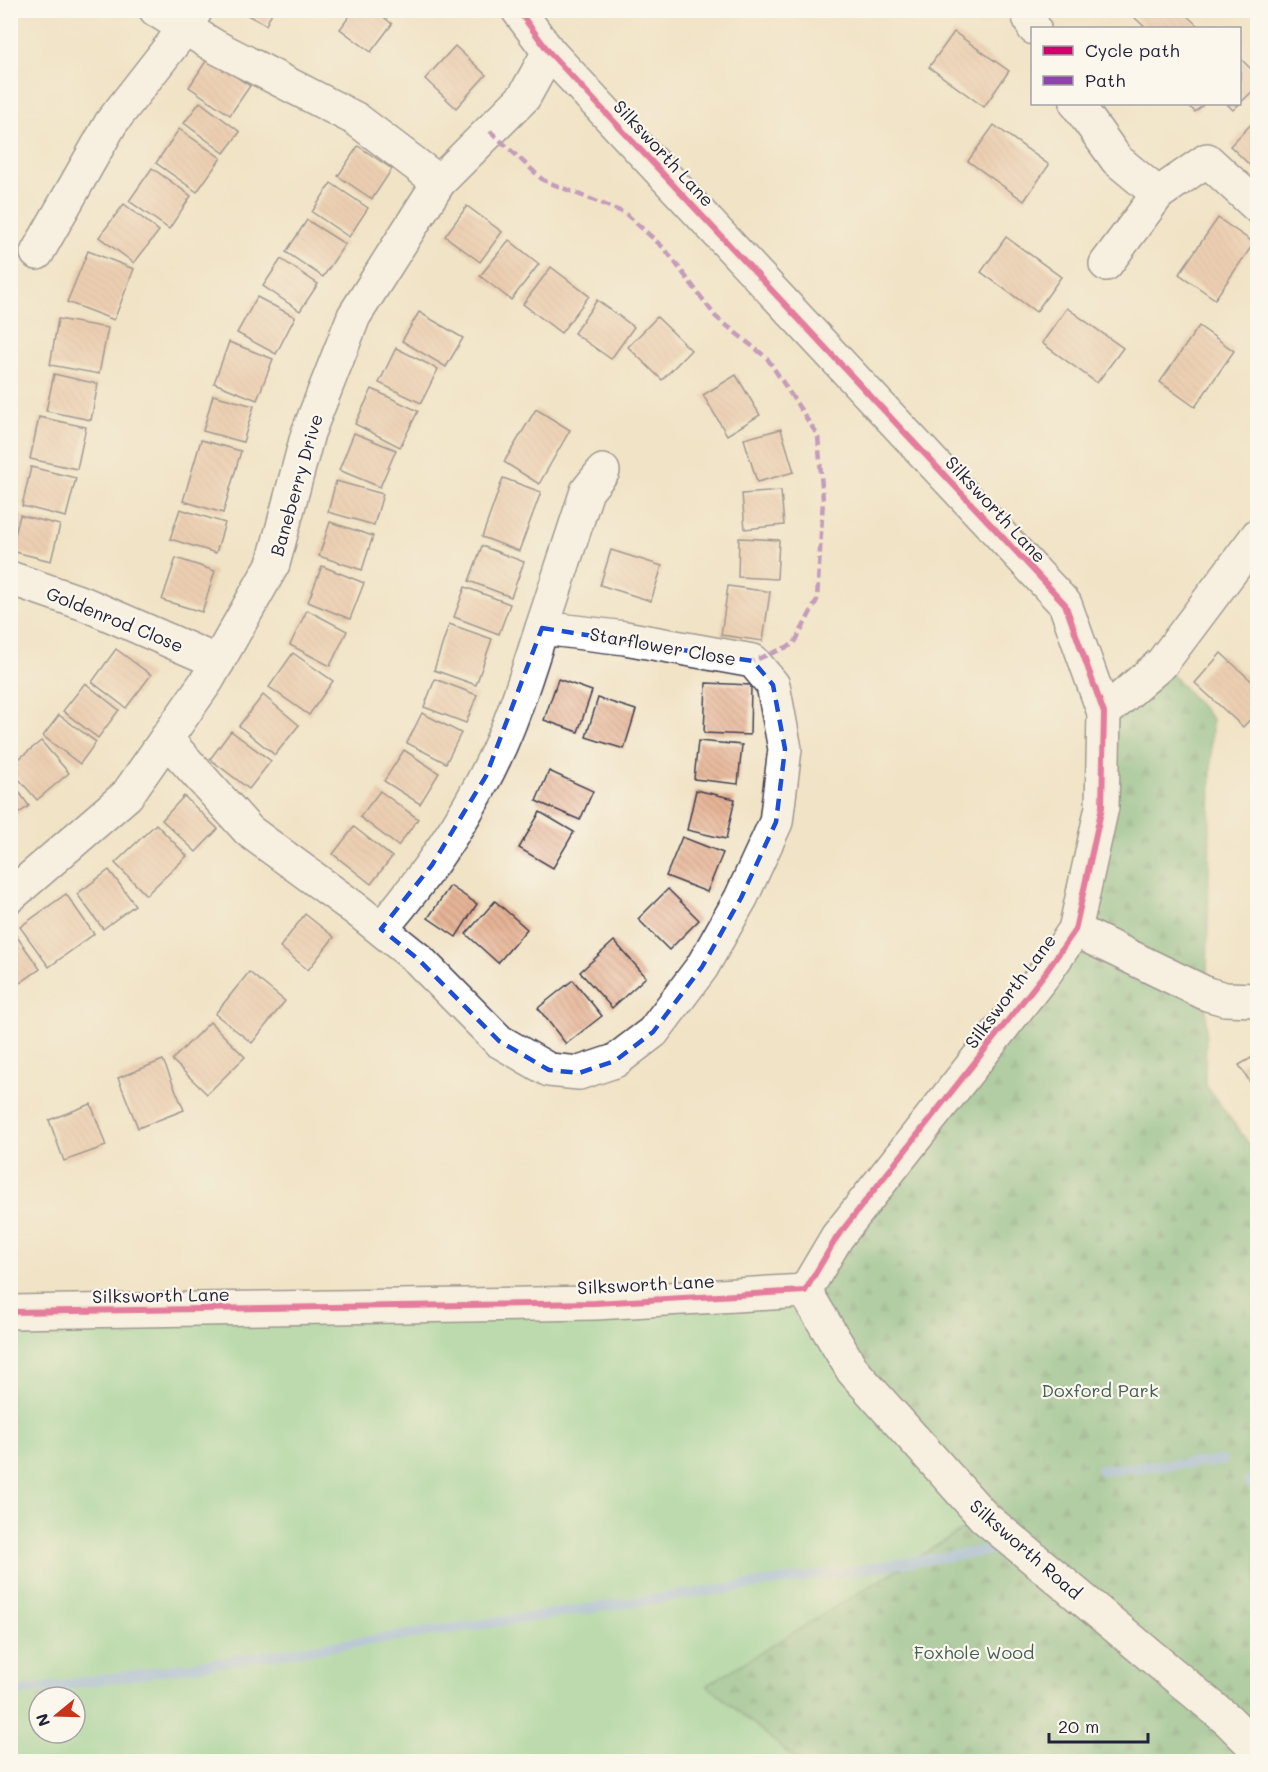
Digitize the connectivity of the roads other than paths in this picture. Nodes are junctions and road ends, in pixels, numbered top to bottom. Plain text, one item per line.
1 (156, 10) edge
2 (518, 10) edge
3 (1026, 10) edge
4 (190, 19) edge
5 (1034, 27) edge
6 (549, 52) junction
7 (1078, 105) edge
8 (439, 182) junction
9 (1158, 194) junction
10 (1257, 207) edge
11 (37, 253) dead end
12 (1106, 264) dead end
13 (603, 471) dead end
14 (1257, 535) edge
15 (10, 578) edge
16 (543, 627) junction
17 (218, 662) junction
18 (1104, 713) junction
19 (166, 739) junction
20 (10, 896) edge
21 (381, 929) junction
22 (1075, 930) junction
23 (1257, 1000) edge
24 (805, 1291) junction
25 (10, 1312) edge
26 (1257, 1750) edge

1 - 4 street
2 - 6 street, Silksworth Lane
3 - 5 street
4 - 8 street
4 - 11 street
6 - 8 street, Baneberry Drive
6 - 18 street, Silksworth Lane
7 - 9 street
8 - 17 street, Baneberry Drive
9 - 10 street
9 - 12 street
13 - 16 street
14 - 18 street
15 - 17 street, Goldenrod Close
16 - 21 street
16 - 21 street, Starflower Close
17 - 19 street, Baneberry Drive
18 - 22 street, Silksworth Lane
19 - 20 street, Baneberry Drive
19 - 21 street, Starflower Close
22 - 23 street
22 - 24 street, Silksworth Lane
24 - 25 street, Silksworth Lane
24 - 26 street, Silksworth Road

